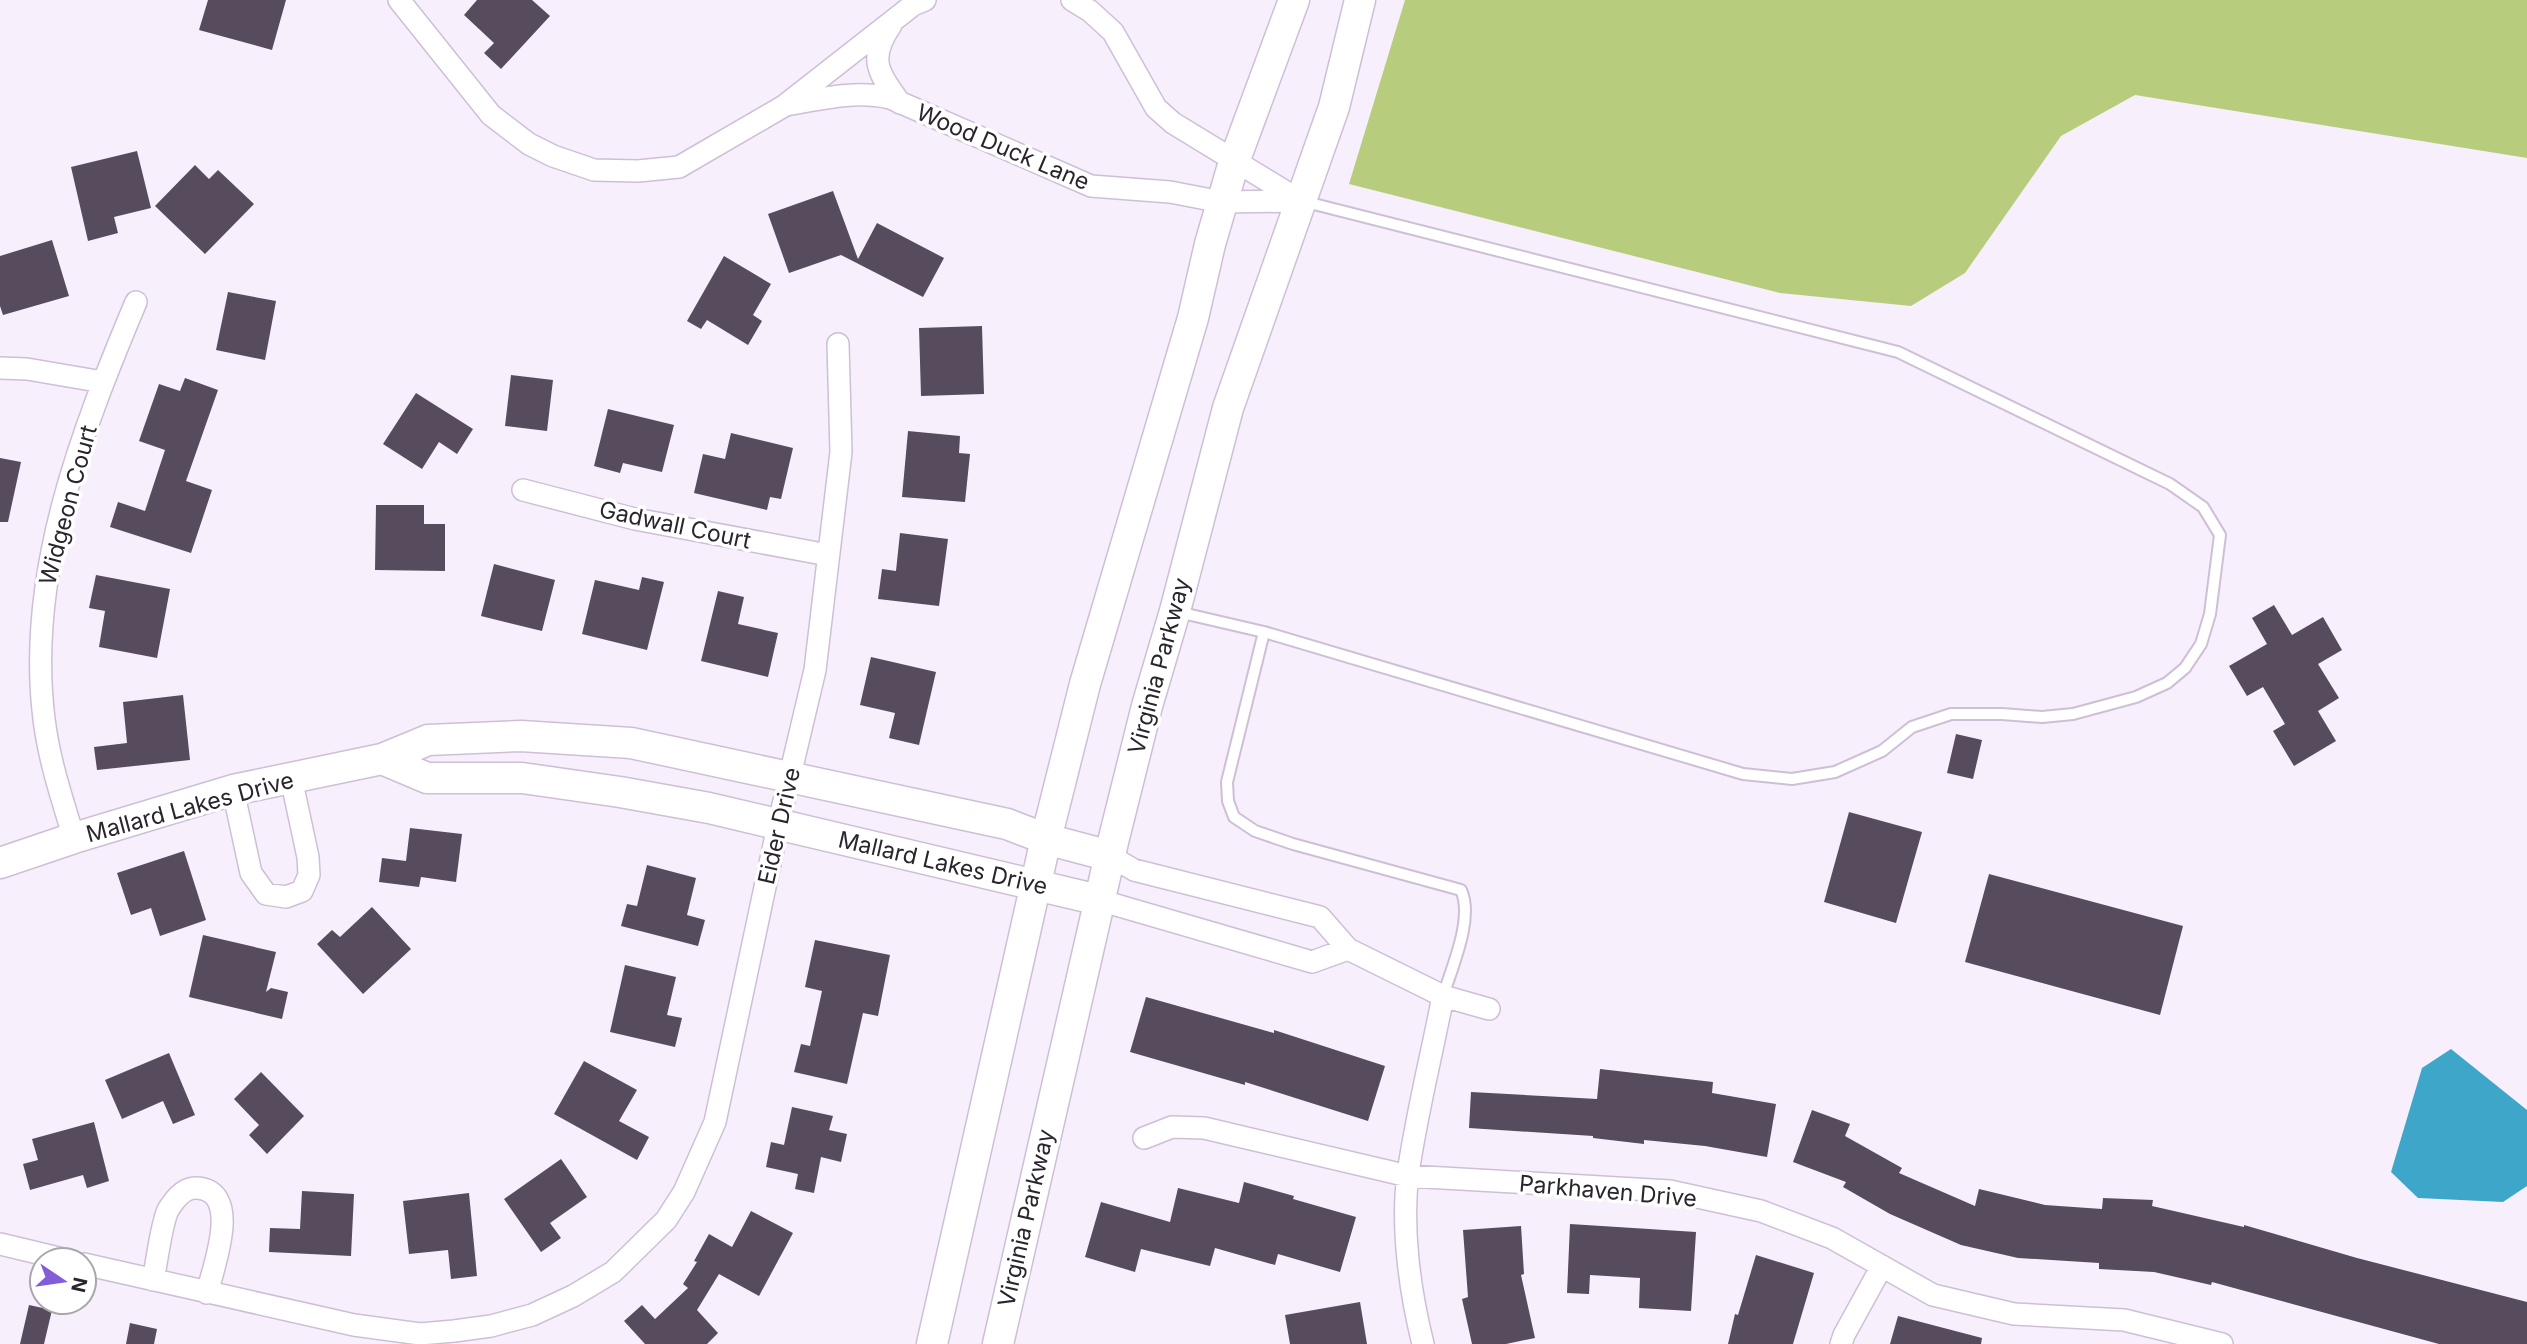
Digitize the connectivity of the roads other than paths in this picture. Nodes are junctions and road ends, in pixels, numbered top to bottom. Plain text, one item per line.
1 (399, 0) edge
2 (925, 0) edge
3 (1073, 0) edge
4 (1294, 0) edge
5 (1360, 0) edge
6 (896, 18) junction
7 (900, 103) junction
8 (784, 106) junction
9 (1234, 162) junction
10 (1300, 201) junction
11 (1223, 202) junction
12 (136, 302) dead end
13 (838, 344) dead end
14 (0, 368) edge
15 (103, 382) junction
16 (523, 490) dead end
17 (828, 555) junction
18 (1175, 611) junction
19 (1264, 632) junction
20 (382, 759) junction
21 (791, 776) junction
22 (291, 778) junction
23 (233, 790) junction
24 (778, 826) junction
25 (74, 838) junction
26 (1046, 839) junction
27 (1110, 856) junction
28 (0, 863) edge
29 (1036, 884) junction
30 (1099, 900) junction
31 (1348, 949) junction
32 (1443, 996) junction
33 (1489, 1009) dead end
34 (1144, 1138) dead end
35 (1408, 1176) junction
36 (0, 1244) edge
37 (28, 1251) edge
38 (1882, 1266) junction
39 (98, 1267) edge
40 (153, 1280) junction
41 (207, 1293) junction
42 (932, 1344) edge
43 (998, 1344) edge
44 (1423, 1344) edge
45 (1841, 1344) edge
46 (2222, 1344) edge

1 - 8 street, Wood Duck Lane
2 - 6 street, Wood Duck Lane
3 - 9 street
4 - 9 main road
5 - 10 main road, Virginia Parkway
6 - 7 street, Wood Duck Lane
6 - 8 street, Wood Duck Lane
7 - 8 street, Wood Duck Lane
7 - 11 street, Wood Duck Lane
9 - 10 street
9 - 11 main road
10 - 11 street, Wood Duck Lane
10 - 18 main road, Virginia Parkway
10 - 19 lane
11 - 26 main road
12 - 15 street, Widgeon Court
13 - 17 street, Eider Drive
14 - 15 street
15 - 25 street, Widgeon Court
16 - 17 street, Gadwall Court
17 - 21 street, Eider Drive
18 - 19 lane
18 - 27 main road, Virginia Parkway
19 - 32 lane
20 - 21 main road, Mallard Lakes Drive
20 - 22 main road, Mallard Lakes Drive
20 - 24 main road, Mallard Lakes Drive
21 - 24 street, Eider Drive
21 - 26 main road, Mallard Lakes Drive
22 - 23 main road, Mallard Lakes Drive
22 - 23 street
23 - 25 main road, Mallard Lakes Drive
24 - 29 main road, Mallard Lakes Drive
24 - 41 street, Eider Drive
25 - 28 main road, Mallard Lakes Drive
26 - 27 main road, Mallard Lakes Drive
26 - 29 main road
27 - 30 main road, Virginia Parkway
27 - 31 street
29 - 30 main road, Mallard Lakes Drive
29 - 42 main road
30 - 31 street, Mallard Lakes Drive
30 - 43 main road, Virginia Parkway
31 - 32 street
32 - 33 street
32 - 35 street
34 - 35 street, Parkhaven Drive
35 - 38 street, Parkhaven Drive
35 - 44 street
36 - 37 street
38 - 45 street
38 - 46 street, Parkhaven Drive
39 - 40 street, Eider Drive
40 - 41 street, Eider Drive
40 - 41 street

